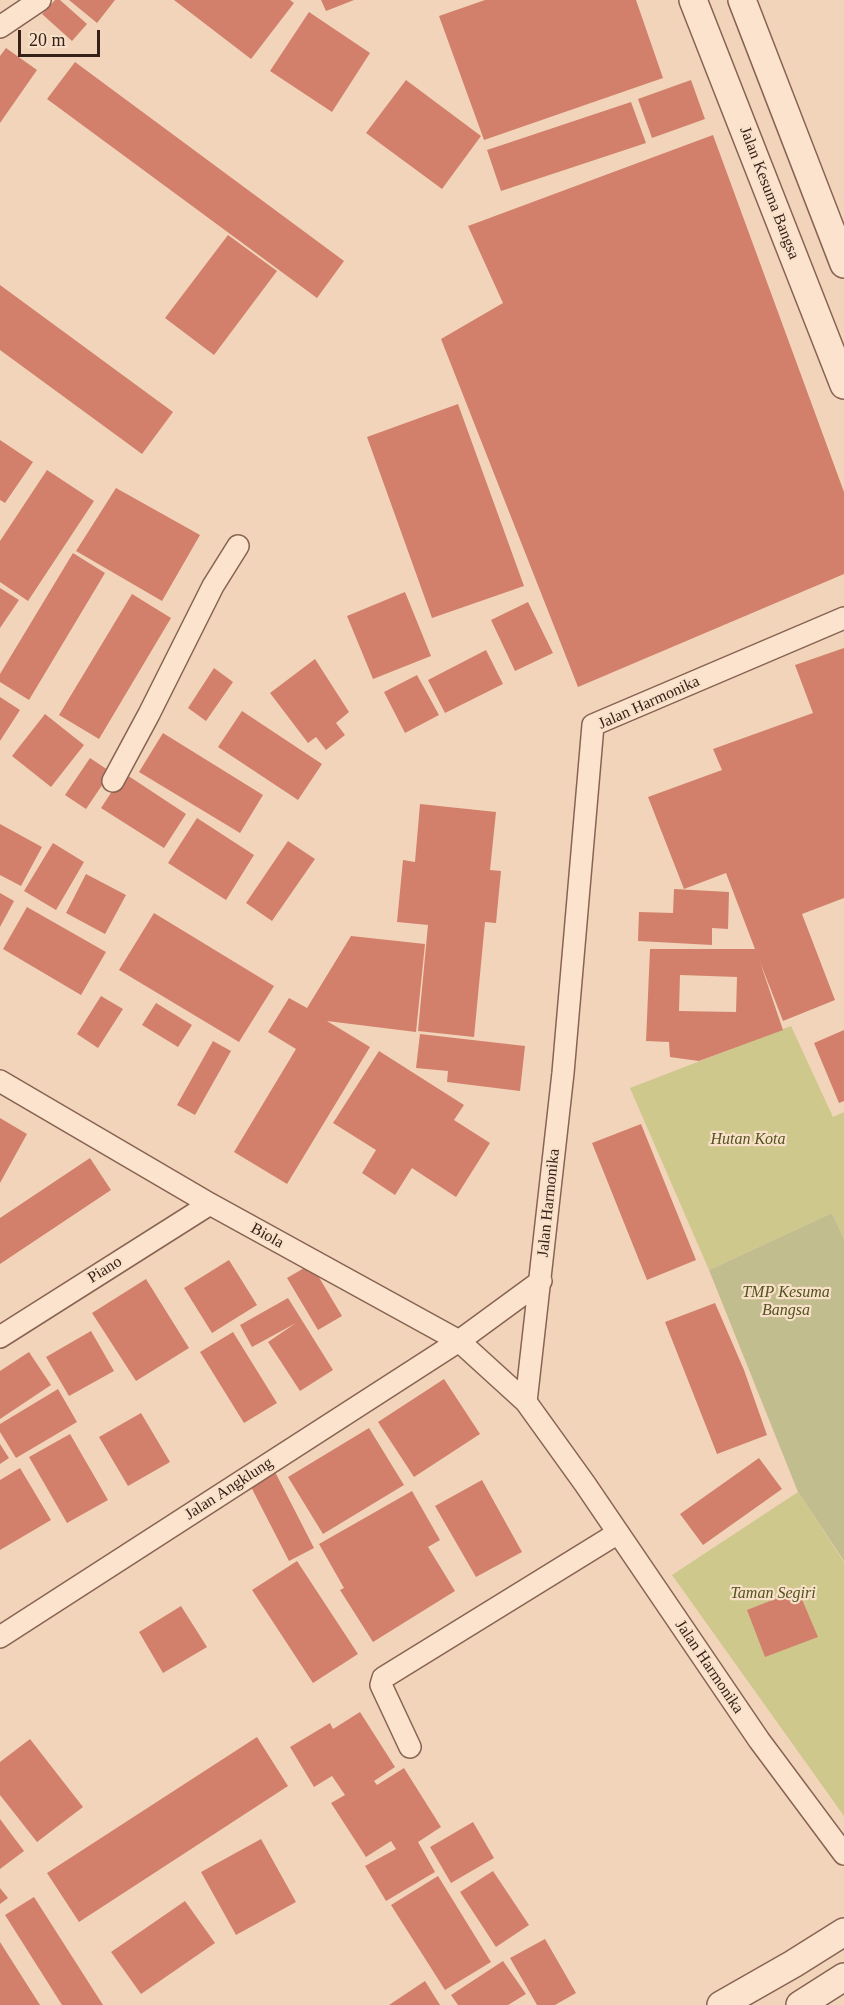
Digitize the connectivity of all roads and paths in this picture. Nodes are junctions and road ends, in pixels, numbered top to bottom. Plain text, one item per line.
1 (40, 0) edge
2 (693, 0) edge
3 (742, 0) edge
4 (0, 27) edge
5 (844, 264) edge
6 (844, 385) edge
7 (238, 546) dead end
8 (844, 618) edge
9 (113, 781) dead end
10 (0, 1081) edge
11 (210, 1204) junction
12 (541, 1281) junction
13 (0, 1336) edge
14 (459, 1341) junction
15 (526, 1402) junction
16 (618, 1533) junction
17 (0, 1637) edge
18 (410, 1747) dead end
19 (844, 1854) edge
20 (844, 1932) edge
21 (844, 1977) edge
22 (812, 2002) edge
23 (721, 2005) edge

1 - 4 street
2 - 6 street, Jalan Kesuma Bangsa
3 - 5 street
7 - 9 street
8 - 12 street, Jalan Harmonika
10 - 11 street, Biola
11 - 13 street, Piano
11 - 14 street, Biola
12 - 14 street, Jalan Angklung
12 - 15 street, Jalan Harmonika
14 - 15 street, Biola
14 - 17 street, Jalan Angklung
15 - 16 street, Jalan Harmonika
16 - 18 street
16 - 19 street, Jalan Harmonika
20 - 23 street
21 - 22 street

